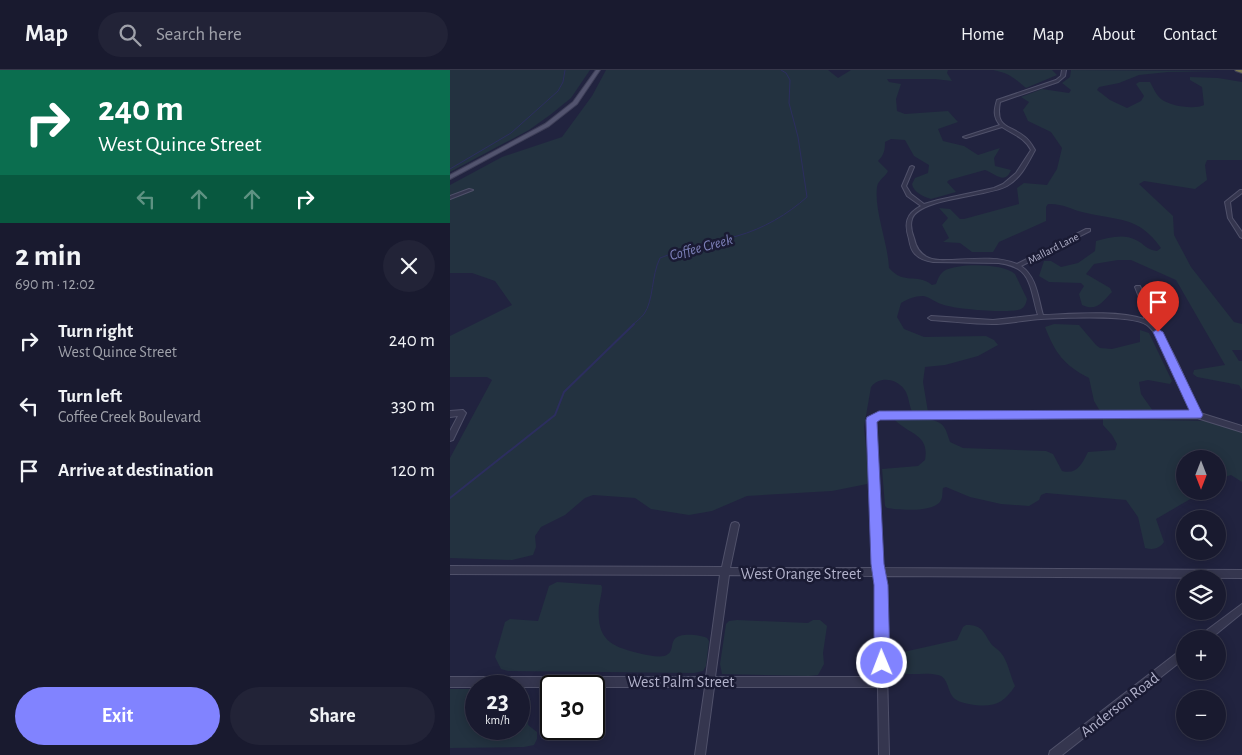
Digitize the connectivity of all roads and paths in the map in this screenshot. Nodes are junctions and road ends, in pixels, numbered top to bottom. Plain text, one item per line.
1 (598, 70) edge
2 (1063, 71) edge
3 (1001, 126) junction
4 (964, 137) dead end
5 (912, 167) dead end
6 (450, 177) edge
7 (470, 190) dead end
8 (1242, 191) edge
9 (450, 198) edge
10 (924, 206) junction
11 (1088, 230) dead end
12 (1242, 236) edge
13 (1019, 265) junction
14 (1138, 287) dead end
15 (1041, 317) junction
16 (931, 318) dead end
17 (1147, 322) junction
18 (450, 414) edge
19 (1197, 415) junction
20 (1242, 429) edge
21 (450, 438) edge
22 (735, 525) dead end
23 (450, 570) edge
24 (725, 572) junction
25 (879, 573) junction
26 (1242, 574) edge
27 (1242, 608) edge
28 (1214, 630) edge
29 (1176, 659) edge
30 (710, 681) junction
31 (450, 682) edge
32 (882, 682) junction
33 (700, 755) edge
34 (884, 755) edge
35 (1054, 755) edge

1 - 6 main road
2 - 3 street
3 - 4 street
3 - 10 street
5 - 10 street
7 - 9 street
8 - 12 street
10 - 13 street
11 - 13 street, Mallard Lane
13 - 15 street
14 - 17 street
15 - 16 street
15 - 17 street
17 - 19 street
18 - 21 street
19 - 20 street
19 - 25 street
22 - 24 street
23 - 24 street, West Orange Street
24 - 25 street, West Orange Street
24 - 30 street
25 - 26 street, West Orange Street
25 - 32 street
27 - 28 street
29 - 35 street, Anderson Road
30 - 31 street, West Palm Street
30 - 32 street, West Palm Street
30 - 33 street
32 - 34 street

